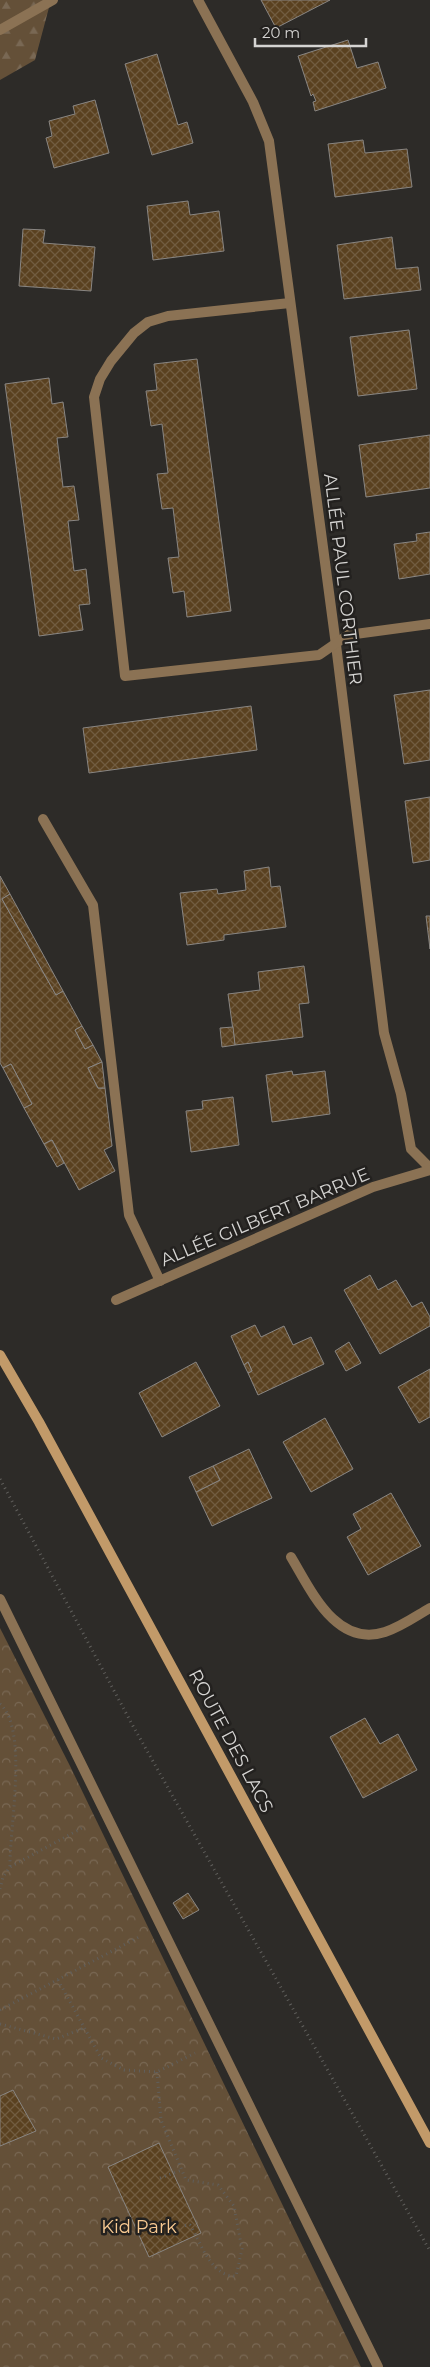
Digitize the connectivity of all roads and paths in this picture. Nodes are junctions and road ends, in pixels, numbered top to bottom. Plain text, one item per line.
1 (53, 0) edge
2 (198, 0) edge
3 (0, 30) edge
4 (290, 303) junction
5 (430, 624) edge
6 (336, 645) junction
7 (43, 819) dead end
8 (430, 1169) edge
9 (160, 1281) junction
10 (116, 1300) dead end
11 (0, 1355) edge
12 (0, 1479) edge
13 (291, 1557) dead end
14 (0, 1599) edge
15 (430, 1608) edge
16 (0, 1704) edge
17 (79, 1830) dead end
18 (10, 1867) junction
19 (0, 1889) edge
20 (144, 1934) dead end
21 (58, 1980) junction
22 (0, 2010) edge
23 (0, 2024) edge
24 (84, 2028) junction
25 (202, 2050) dead end
26 (157, 2072) junction
27 (430, 2143) edge
28 (182, 2170) junction
29 (160, 2178) dead end
30 (181, 2226) dead end
31 (430, 2251) edge
32 (378, 2367) edge

1 - 3 street
2 - 4 street, ALLÉE PAUL CORTHIER
4 - 6 street, ALLÉE PAUL CORTHIER
4 - 6 street
5 - 6 street
6 - 8 street, ALLÉE PAUL CORTHIER
7 - 9 street
8 - 9 street, ALLÉE GILBERT BARRUE
9 - 10 street, ALLÉE GILBERT BARRUE
11 - 27 main road, ROUTE DES LACS
12 - 31 path
13 - 15 street
14 - 32 street
16 - 18 path
17 - 18 path
18 - 19 path
20 - 21 path
21 - 22 path
21 - 24 path
23 - 24 path
24 - 26 path
25 - 26 path
26 - 28 path
28 - 29 path
28 - 30 path

